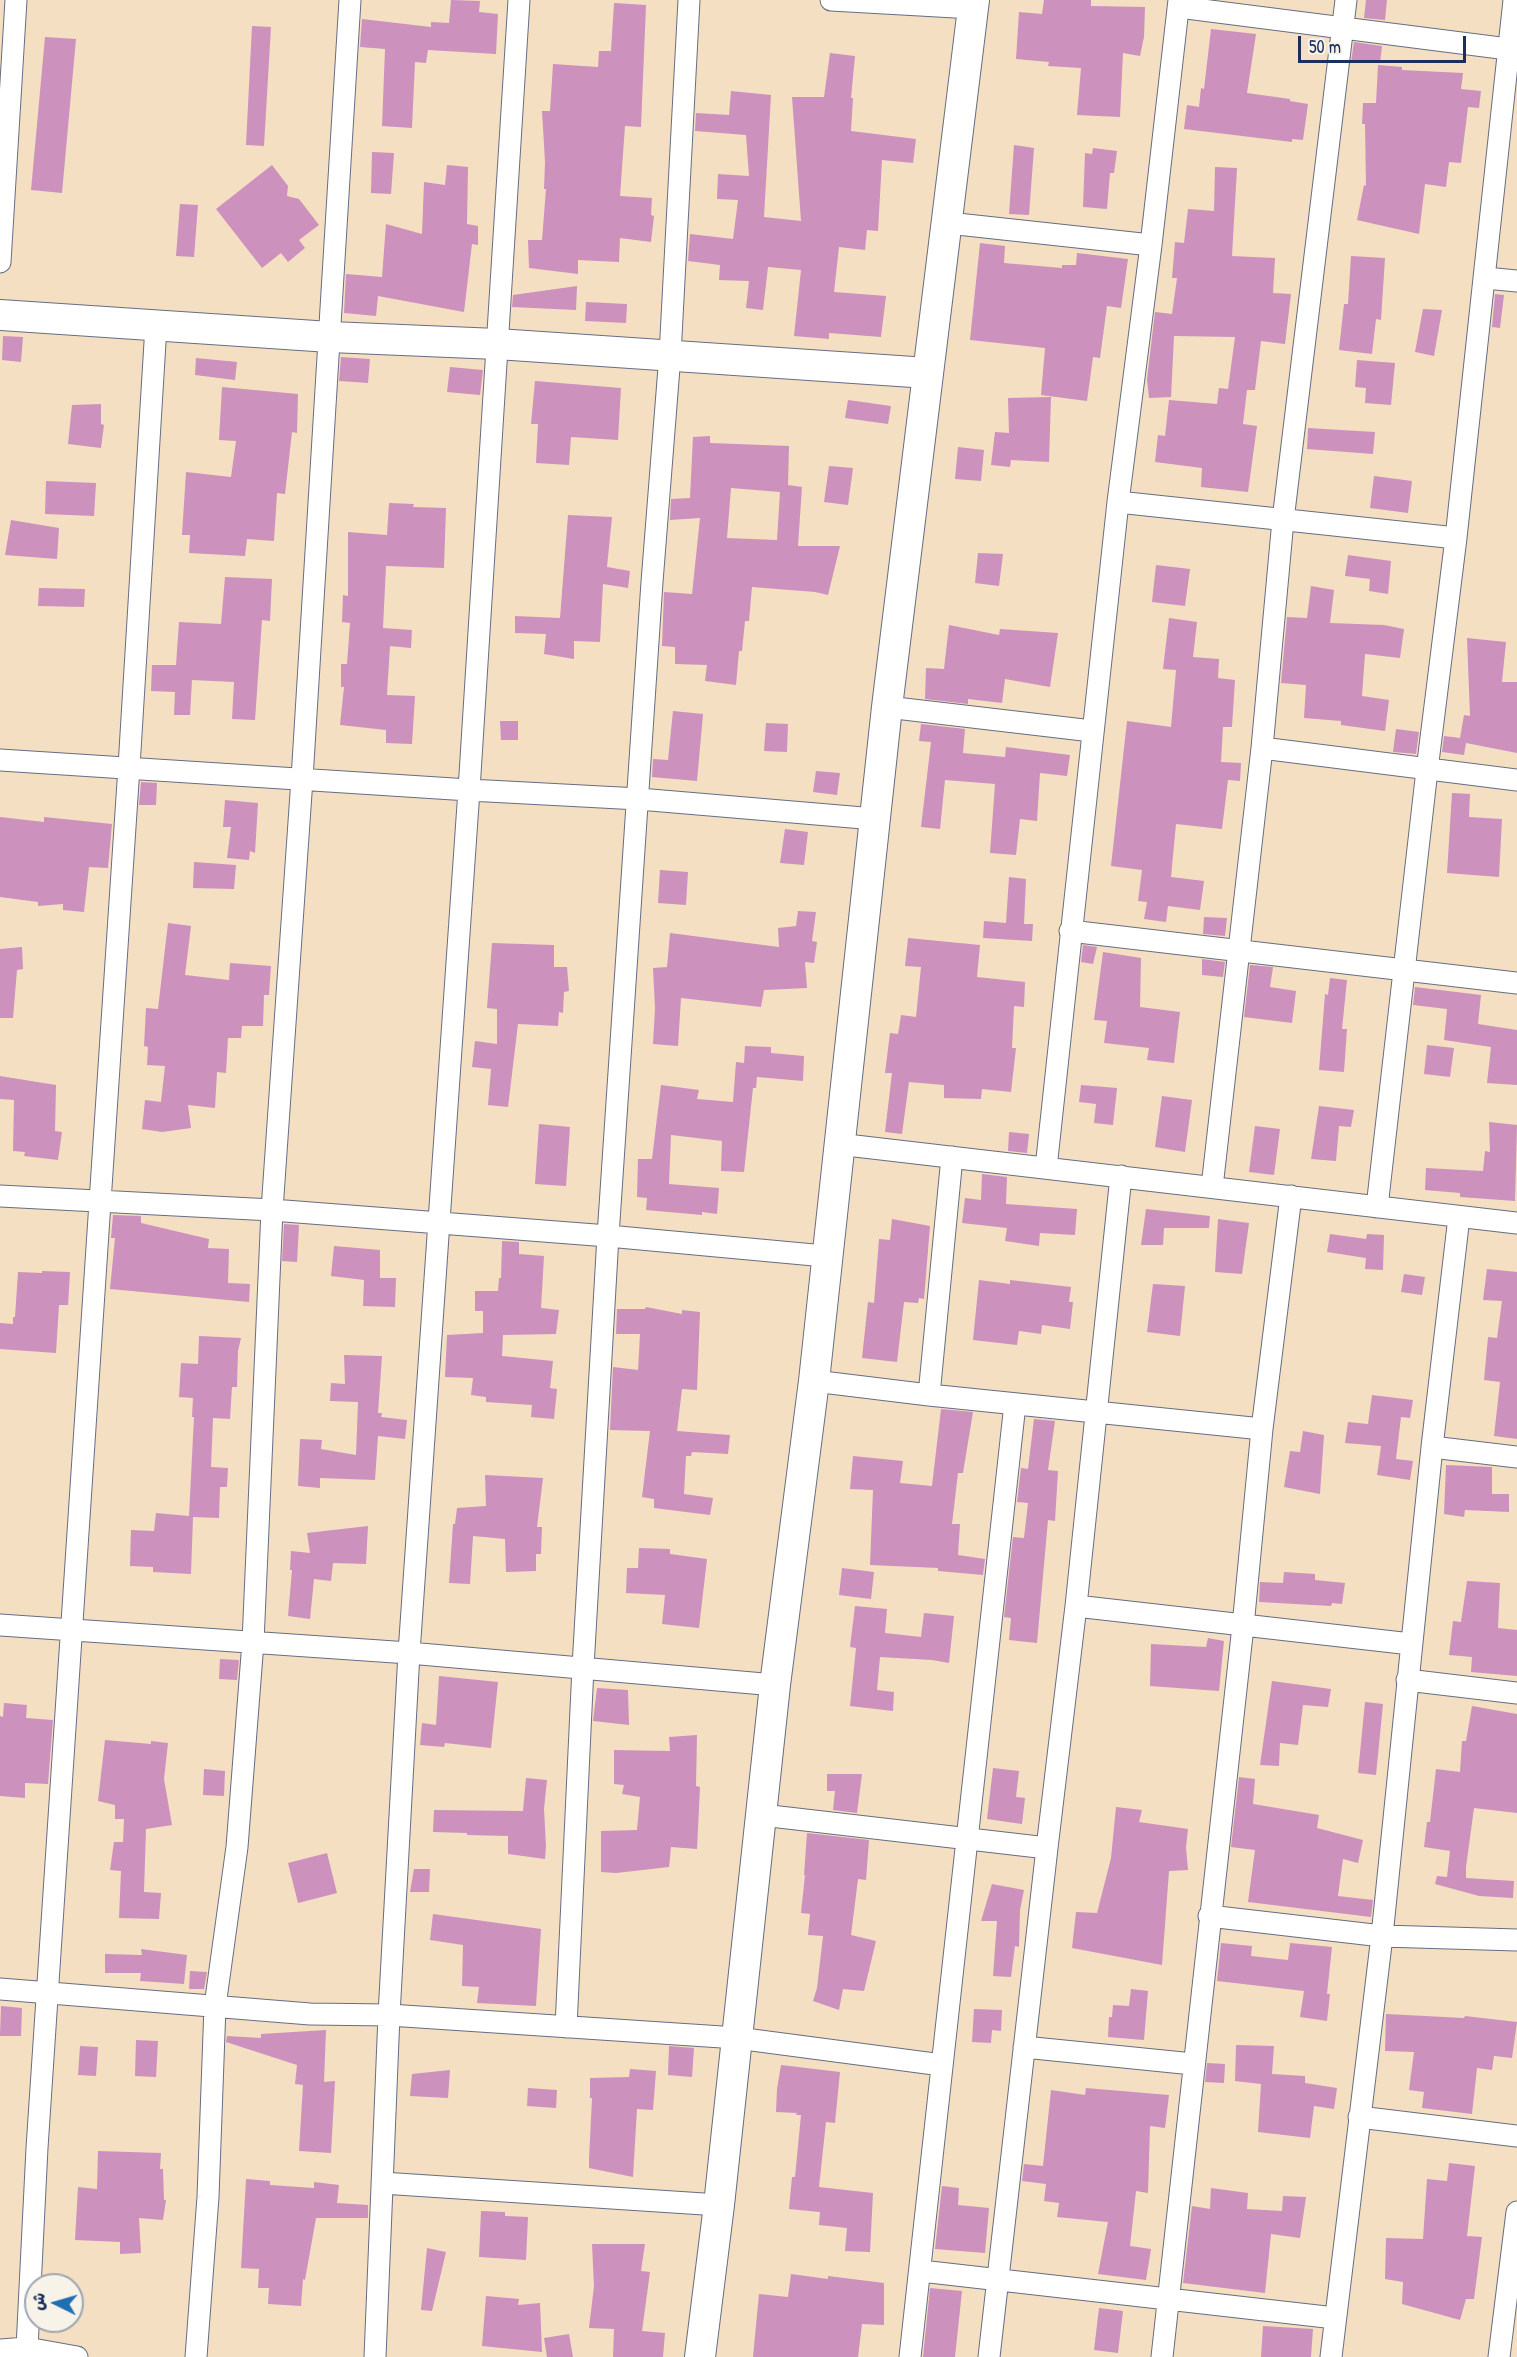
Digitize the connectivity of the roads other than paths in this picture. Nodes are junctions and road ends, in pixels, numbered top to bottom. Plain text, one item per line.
1 (16, 0) edge
2 (350, 0) edge
3 (519, 0) edge
4 (689, 0) edge
5 (831, 0) edge
6 (1346, 0) edge
7 (1514, 0) edge
8 (1179, 3) edge
9 (974, 4) edge
10 (1342, 27) junction
11 (1508, 49) junction
12 (948, 224) junction
13 (1151, 245) junction
14 (0, 262) edge
15 (1486, 278) junction
16 (1517, 281) edge
17 (0, 315) edge
18 (156, 326) junction
19 (330, 337) junction
20 (497, 344) junction
21 (670, 355) junction
22 (928, 373) junction
23 (1118, 502) junction
24 (1284, 520) junction
25 (1456, 537) junction
26 (887, 707) junction
27 (1092, 731) junction
28 (1262, 748) junction
29 (0, 760) edge
30 (129, 768) junction
31 (1427, 770) junction
32 (302, 779) junction
33 (1517, 780) edge
34 (469, 790) junction
35 (639, 799) junction
36 (875, 819) junction
37 (1070, 931) junction
38 (1240, 951) junction
39 (1404, 970) junction
40 (1517, 983) edge
41 (838, 1144) junction
42 (952, 1157) junction
43 (1046, 1168) junction
44 (1121, 1176) junction
45 (1212, 1186) junction
46 (0, 1196) edge
47 (1291, 1196) junction
48 (100, 1201) junction
49 (1377, 1207) junction
50 (272, 1210) junction
51 (1459, 1217) junction
52 (439, 1223) junction
53 (1517, 1223) edge
54 (608, 1236) junction
55 (825, 1256) junction
56 (813, 1381) junction
57 (929, 1395) junction
58 (1015, 1404) junction
59 (1096, 1412) junction
60 (1262, 1429) junction
61 (1432, 1447) junction
62 (1517, 1457) edge
63 (1077, 1606) junction
64 (0, 1625) edge
65 (1243, 1626) junction
66 (71, 1630) junction
67 (253, 1642) junction
68 (1411, 1644) junction
69 (409, 1653) junction
70 (583, 1667) junction
71 (1407, 1680) junction
72 (775, 1685) junction
73 (1517, 1693) edge
74 (762, 1815) junction
75 (968, 1839) junction
76 (1047, 1848) junction
77 (1209, 1917) junction
78 (1382, 1936) junction
79 (1517, 1940) edge
80 (0, 1989) edge
81 (48, 1994) junction
82 (215, 2006) junction
83 (389, 2015) junction
84 (566, 2028) junction
85 (737, 2038) junction
86 (1024, 2046) junction
87 (1192, 2064) junction
88 (942, 2065) junction
89 (1359, 2117) junction
90 (1517, 2136) edge
91 (382, 2183) junction
92 (719, 2205) junction
93 (1517, 2212) edge
94 (921, 2271) junction
95 (999, 2281) junction
96 (1168, 2299) junction
97 (1335, 2318) junction
98 (27, 2349) junction
99 (0, 2350) edge
100 (77, 2357) edge
101 (196, 2357) edge
102 (375, 2357) edge
103 (700, 2357) edge
104 (910, 2357) edge
105 (989, 2357) edge
106 (1162, 2357) edge
107 (1331, 2357) edge
108 (1499, 2357) edge

1 - 14 street
2 - 19 street
3 - 20 street
4 - 21 street
5 - 9 street
6 - 10 street
7 - 11 street
8 - 10 street
8 - 13 street
9 - 12 street
10 - 11 street
10 - 24 street
11 - 15 street
12 - 13 street
12 - 22 street
13 - 23 street
15 - 16 street
15 - 25 street
17 - 18 street
18 - 19 street
18 - 30 street
19 - 20 street
19 - 32 street
20 - 21 street
20 - 34 street
21 - 22 street
21 - 35 street
22 - 26 street
23 - 24 street
23 - 27 street
24 - 25 street
24 - 28 street
25 - 31 street
26 - 27 street
26 - 36 street
27 - 37 street
28 - 31 street
28 - 38 street
29 - 30 street
30 - 32 street
30 - 48 street
31 - 33 street
31 - 39 street
32 - 34 street
32 - 50 street
34 - 35 street
34 - 52 street
35 - 36 street
35 - 54 street
36 - 41 street
37 - 38 street
37 - 43 street
38 - 39 street
38 - 45 street
39 - 40 street
39 - 49 street
41 - 42 street
41 - 55 street
42 - 43 street
42 - 57 street
43 - 44 street
44 - 45 street
44 - 59 street
45 - 47 street
46 - 48 street
47 - 49 street
47 - 60 street
48 - 50 street
48 - 66 street
49 - 51 street
50 - 52 street
50 - 67 street
51 - 53 street
51 - 61 street
52 - 54 street
52 - 69 street
54 - 55 street
54 - 70 street
55 - 56 street
56 - 57 street
56 - 72 street
57 - 58 street
58 - 59 street
58 - 75 street
59 - 60 street
59 - 63 street
60 - 65 street
61 - 62 street
61 - 68 street
63 - 65 street
63 - 76 street
64 - 66 street
65 - 68 street
65 - 77 street
66 - 67 street
66 - 81 street
67 - 69 street
67 - 82 street
68 - 71 street
69 - 70 street
69 - 83 street
70 - 72 street
70 - 84 street
71 - 73 street
71 - 78 street
72 - 74 street
74 - 75 street
74 - 85 street
75 - 76 street
75 - 88 street
76 - 86 street
77 - 78 street
77 - 87 street
78 - 79 street
78 - 89 street
80 - 81 street
81 - 82 street
81 - 98 street
82 - 83 street
82 - 101 street
83 - 84 street
83 - 91 street
84 - 85 street
85 - 88 street
85 - 92 street
86 - 87 street
86 - 95 street
87 - 96 street
88 - 94 street
89 - 90 street
89 - 97 street
91 - 92 street
91 - 102 street
92 - 103 street
93 - 108 street
94 - 95 street
94 - 104 street
95 - 96 street
95 - 105 street
96 - 97 street
96 - 106 street
97 - 107 street
98 - 99 street
98 - 100 street

